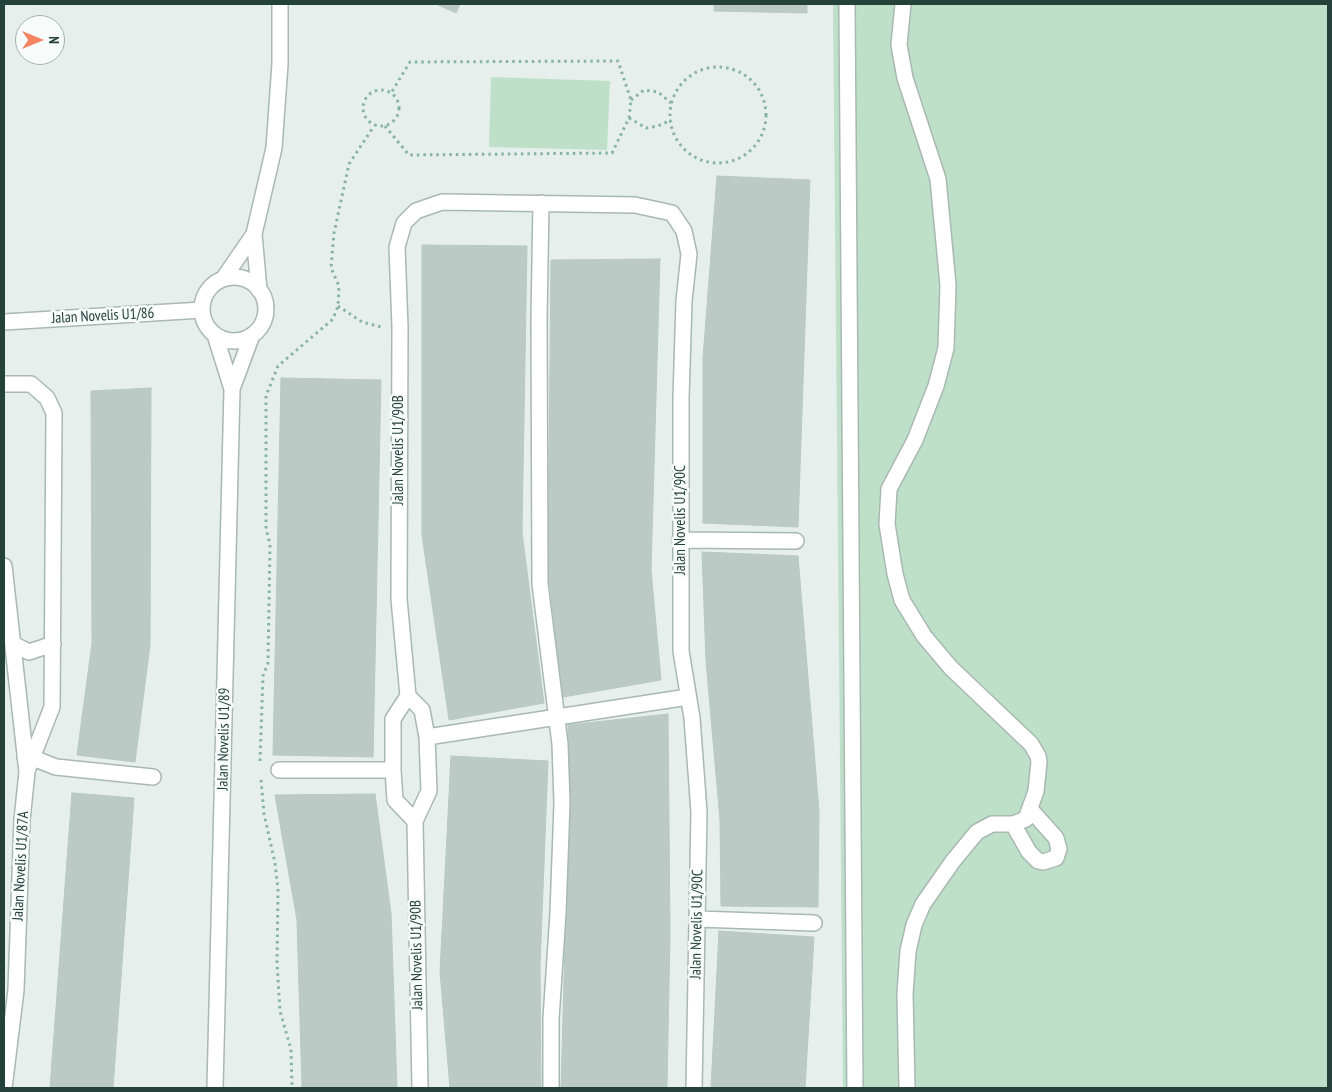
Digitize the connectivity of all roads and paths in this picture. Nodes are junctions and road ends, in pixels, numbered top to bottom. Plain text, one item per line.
1 (280, 4) edge
2 (847, 4) edge
3 (903, 4) edge
4 (391, 93) junction
5 (631, 100) junction
6 (671, 102) junction
7 (629, 118) junction
8 (671, 120) junction
9 (374, 126) junction
10 (385, 126) junction
11 (541, 203) junction
12 (416, 211) joint
13 (254, 234) junction
14 (223, 279) junction
15 (259, 290) junction
16 (338, 306) junction
17 (202, 310) junction
18 (4, 322) edge
19 (400, 327) junction
20 (215, 335) junction
21 (252, 335) junction
22 (4, 384) edge
23 (232, 389) junction
24 (680, 540) junction
25 (796, 541) dead end
26 (4, 566) edge
27 (13, 644) junction
28 (53, 644) junction
29 (408, 696) junction
30 (688, 697) junction
31 (556, 717) junction
32 (427, 737) junction
33 (28, 762) junction
34 (279, 770) dead end
35 (393, 770) junction
36 (153, 778) dead end
37 (1030, 809) junction
38 (415, 821) junction
39 (1013, 824) junction
40 (698, 919) junction
41 (814, 923) dead end
42 (4, 1088) edge
43 (215, 1088) edge
44 (292, 1088) edge
45 (420, 1088) edge
46 (551, 1088) edge
47 (694, 1088) edge
48 (855, 1088) edge
49 (907, 1088) edge

1 - 13 street
2 - 48 street
3 - 37 street
4 - 5 path
4 - 9 path
4 - 10 path
5 - 6 path
5 - 7 path
6 - 8 path
6 - 8 path
7 - 8 path
7 - 10 path
9 - 10 path
9 - 16 path
11 - 12 street, Jalan Novelis U1/90C
11 - 24 street, Jalan Novelis U1/90C
11 - 31 street
12 - 19 street, Jalan Novelis U1/90B
13 - 14 street
13 - 15 street
14 - 15 street
14 - 17 street
15 - 21 street
16 - 19 path
16 - 44 path
17 - 18 street, Jalan Novelis U1/86
17 - 20 street
19 - 29 street, Jalan Novelis U1/90B
20 - 21 street
20 - 23 street, Jalan Novelis U1/89
21 - 23 street, Jalan Novelis U1/89
22 - 28 street
23 - 43 street, Jalan Novelis U1/89
24 - 25 street
24 - 30 street, Jalan Novelis U1/90C
26 - 27 street, Jalan Novelis U1/87A
27 - 28 street
27 - 33 street, Jalan Novelis U1/87A
28 - 33 street
29 - 32 street, Jalan Novelis U1/90B
29 - 35 street
30 - 31 street
30 - 40 street, Jalan Novelis U1/90C
31 - 32 street
31 - 46 street
32 - 38 street, Jalan Novelis U1/90B
33 - 36 street
33 - 42 street, Jalan Novelis U1/87A
34 - 35 street
35 - 38 street
37 - 39 street
37 - 39 street
38 - 45 street, Jalan Novelis U1/90B
39 - 49 street
40 - 41 street
40 - 47 street, Jalan Novelis U1/90C

